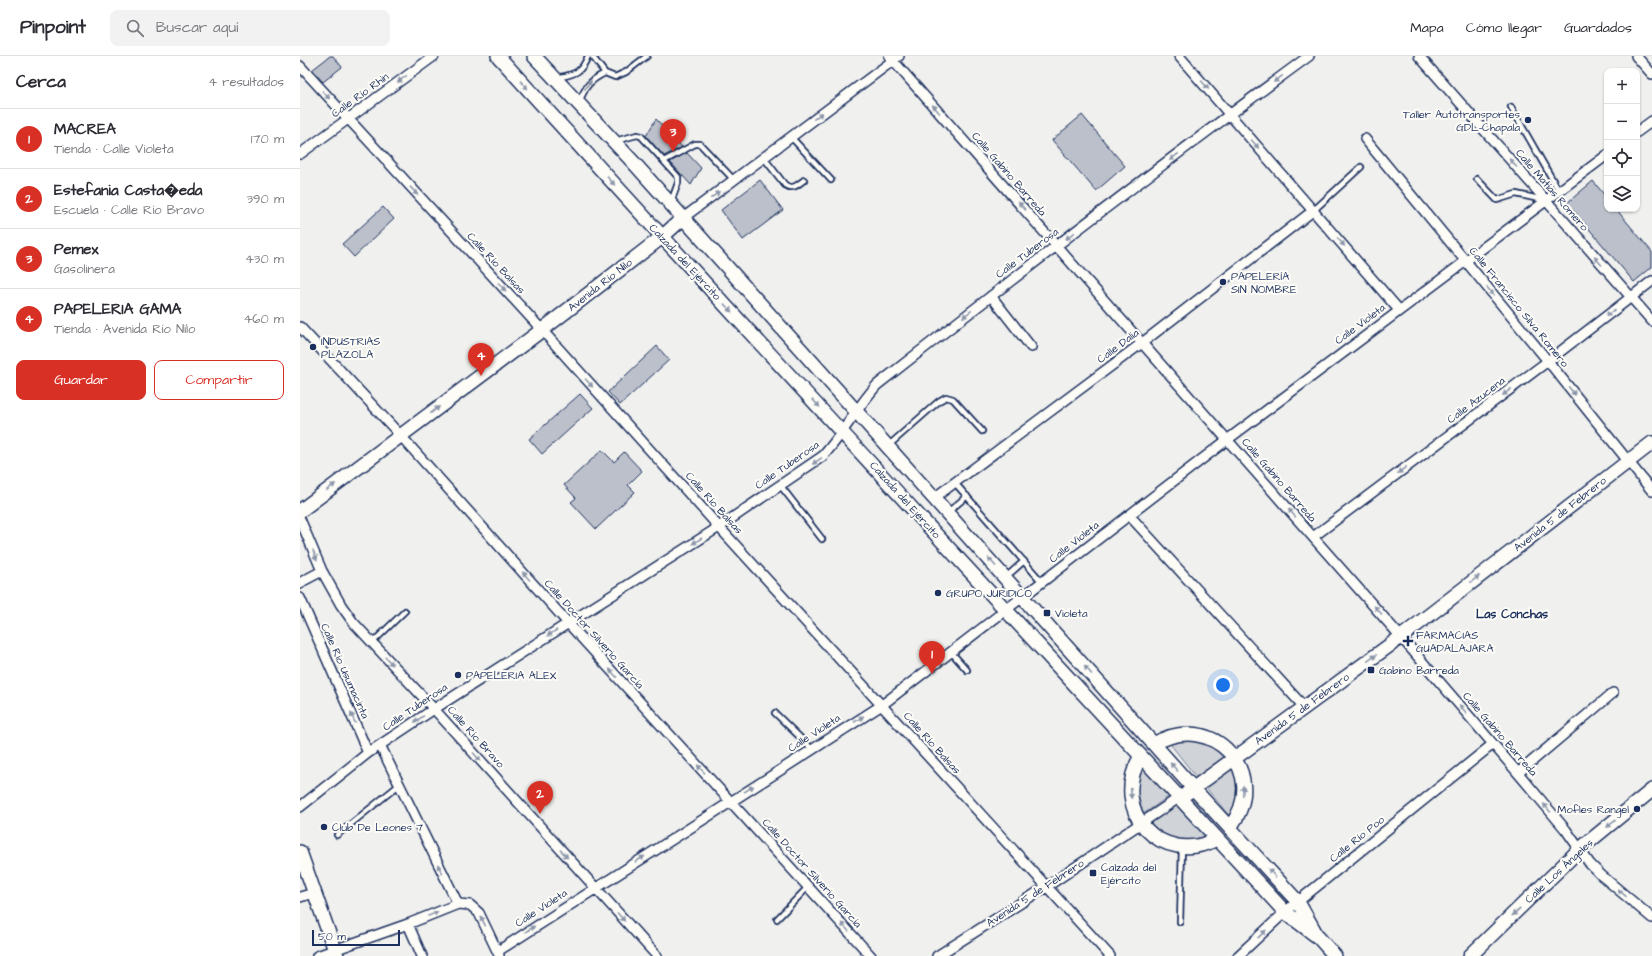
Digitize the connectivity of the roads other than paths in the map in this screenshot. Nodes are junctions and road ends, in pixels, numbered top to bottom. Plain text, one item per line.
1 (434, 56) edge
2 (498, 56) edge
3 (534, 56) edge
4 (588, 56) edge
5 (592, 56) edge
6 (647, 56) edge
7 (1179, 56) edge
8 (1419, 56) edge
9 (1636, 56) edge
10 (893, 57) edge
11 (1303, 58) edge
12 (300, 66) edge
13 (605, 73) junction
14 (1652, 74) edge
15 (556, 78) junction
16 (578, 103) junction
17 (1511, 107) dead end
18 (1230, 114) junction
19 (347, 119) junction
20 (1652, 121) edge
21 (1640, 130) edge
22 (791, 137) junction
23 (1365, 140) dead end
24 (614, 142) junction
25 (300, 154) edge
26 (1604, 157) edge
27 (764, 158) junction
28 (664, 161) junction
29 (1362, 167) dead end
30 (1477, 179) dead end
31 (734, 180) junction
32 (804, 180) dead end
33 (831, 180) dead end
34 (1559, 191) junction
35 (1546, 201) junction
36 (670, 203) junction
37 (1314, 210) junction
38 (684, 218) junction
39 (662, 237) junction
40 (1057, 246) junction
41 (1466, 260) junction
42 (1650, 285) edge
43 (991, 296) junction
44 (1630, 298) junction
45 (1399, 310) junction
46 (1652, 321) edge
47 (300, 327) edge
48 (542, 330) junction
49 (1142, 343) junction
50 (1031, 347) dead end
51 (1548, 361) junction
52 (857, 410) junction
53 (982, 431) dead end
54 (843, 432) junction
55 (401, 436) junction
56 (1227, 440) junction
57 (1652, 443) edge
58 (888, 446) junction
59 (1628, 460) junction
60 (955, 483) junction
61 (780, 485) junction
62 (1652, 491) edge
63 (966, 496) junction
64 (934, 498) junction
65 (300, 511) edge
66 (947, 513) junction
67 (1129, 515) junction
68 (300, 519) edge
69 (719, 527) junction
70 (1312, 537) junction
71 (822, 539) dead end
72 (1024, 561) junction
73 (322, 571) junction
74 (1006, 577) junction
75 (1042, 582) junction
76 (300, 584) edge
77 (1023, 596) junction
78 (300, 598) edge
79 (1005, 610) junction
80 (406, 611) dead end
81 (568, 623) junction
82 (1401, 637) junction
83 (372, 643) junction
84 (950, 652) junction
85 (967, 670) dead end
86 (1612, 693) dead end
87 (882, 705) junction
88 (1305, 708) junction
89 (434, 709) junction
90 (775, 713) dead end
91 (1154, 744) junction
92 (1493, 744) junction
93 (380, 745) junction
94 (812, 749) junction
95 (368, 753) junction
96 (1141, 756) junction
97 (1235, 758) junction
98 (1518, 773) junction
99 (399, 785) junction
100 (1193, 788) junction
101 (1652, 790) edge
102 (1180, 797) junction
103 (730, 801) junction
104 (300, 808) edge
105 (1141, 824) junction
106 (1230, 827) junction
107 (337, 835) dead end
108 (1217, 839) junction
109 (1182, 847) junction
110 (1580, 849) junction
111 (300, 852) edge
112 (808, 887) junction
113 (1046, 887) junction
114 (594, 888) junction
115 (314, 893) junction
116 (300, 897) edge
117 (1298, 902) junction
118 (458, 904) junction
119 (1285, 912) junction
120 (777, 918) dead end
121 (1652, 918) edge
122 (1180, 922) dead end
123 (408, 924) junction
124 (1318, 937) junction
125 (336, 953) edge
126 (499, 953) edge
127 (317, 956) edge
128 (422, 956) edge
129 (657, 956) edge
130 (871, 956) edge
131 (937, 956) edge
132 (1110, 956) edge
133 (1238, 956) edge
134 (1335, 956) edge
135 (1470, 956) edge

1 -> 19 street, Calle Río Rhin
2 -> 39 main road, Calzada del Ejército
3 - 15 main road, Calzada del Ejército
4 - 15 lane
5 - 13 lane
6 - 13 lane
7 -> 18 street
35 -> 8 street, Calle Matías Romero
9 - 14 street
22 -> 10 street, Avenida Río Nilo
40 -> 10 street, Calle Gabino Barreda
11 -> 18 street, Calle Tuberosa
12 -> 19 street, Calle Río Balsas
16 -> 13 lane
15 - 16 main road, Calzada del Ejército
16 - 24 main road, Calzada del Ejército
17 - 34 lane
18 -> 37 street
18 -> 40 street, Calle Tuberosa
19 - 25 street, Calle Río Rhin
19 -> 48 street, Calle Río Balsas
20 - 21 street
22 - 27 street, Avenida Río Nilo
22 - 33 lane
23 - 41 street, Calle Francisco Silva Romero
24 - 28 lane
24 - 36 main road, Calzada del Ejército
26 - 34 street, Calle Violeta
27 - 31 street, Avenida Río Nilo
27 - 32 lane
28 - 31 lane
28 - 36 lane
29 - 37 lane
30 - 35 lane
38 -> 31 street, Avenida Río Nilo
34 - 35 street, Calle Violeta
35 - 41 street, Calle Violeta
44 -> 35 street, Calle Matías Romero
36 - 38 main road, Calzada del Ejército
37 -> 45 street
37 - 49 street, Calle Dalia
38 - 39 main road, Avenida Río Nilo
38 - 52 main road, Calzada del Ejército
39 - 48 main road, Avenida Río Nilo
39 -> 54 main road, Calzada del Ejército
40 - 43 street, Calle Tuberosa
40 - 49 street, Calle Gabino Barreda
41 - 45 street, Calle Violeta
41 -> 51 street, Calle Francisco Silva Romero
42 - 44 street, Calle Azucena
43 - 50 street
43 -> 52 street, Calle Tuberosa
44 - 46 street, Calle Matías Romero
44 -> 51 street, Calle Azucena
45 - 56 street, Calle Violeta
47 - 55 street, Calle Doctor Silverio García
55 -> 48 main road, Avenida Río Nilo
48 -> 69 street, Calle Río Balsas
49 - 56 street, Calle Gabino Barreda
49 - 60 street, Calle Dalia
51 -> 59 street, Calle Francisco Silva Romero
51 -> 70 street, Calle Azucena
52 - 54 street, Calle Tuberosa
52 - 58 main road, Calzada del Ejército
53 - 58 lane
54 -> 61 street, Calle Tuberosa
54 - 79 main road, Calzada del Ejército
65 -> 55 main road, Avenida Río Nilo
81 -> 55 street, Calle Doctor Silverio García
56 - 67 street, Calle Violeta
70 -> 56 street, Calle Gabino Barreda
57 - 59 main road, Avenida 5 de Febrero
58 - 64 main road, Calzada del Ejército
59 - 62 street, Calle Francisco Silva Romero
82 -> 59 main road, Avenida 5 de Febrero
60 - 63 lane
60 - 64 street, Calle Dalia
61 - 69 street, Calle Tuberosa
61 - 71 lane
63 - 66 lane
63 - 72 lane
64 - 66 main road, Calzada del Ejército
74 -> 66 main road, Calzada del Ejército
67 - 75 street, Calle Violeta
67 - 88 street
68 -> 73 street, Calle Río Bravo
69 -> 81 street, Calle Tuberosa
69 - 87 street, Calle Río Balsas
82 -> 70 street, Calle Gabino Barreda
72 - 74 lane
72 - 75 lane
73 - 76 street
73 - 83 street, Calle Río Bravo
74 - 77 main road, Calzada del Ejército
75 - 77 street, Calle Violeta
77 - 79 street, Calle Violeta
91 -> 77 main road, Calzada del Ejército
95 -> 78 street, Calle Río Usumacinta
79 - 84 street, Calle Violeta
79 - 96 main road, Calzada del Ejército
80 - 83 lane
81 -> 89 street, Calle Tuberosa
103 -> 81 street, Calle Doctor Silverio García
88 -> 82 main road, Avenida 5 de Febrero
92 -> 82 street, Calle Gabino Barreda
83 -> 89 street, Calle Río Bravo
84 - 85 lane
84 - 87 street, Calle Violeta
86 - 98 street
94 -> 87 street, Calle Violeta
87 - 113 street, Calle Río Balsas
88 - 97 main road, Avenida 5 de Febrero
89 -> 93 street, Calle Tuberosa
89 -> 114 street, Calle Río Bravo
90 - 94 lane
91 - 97 main road
100 -> 91 main road, Calzada del Ejército
92 - 98 street, Calle Gabino Barreda
92 - 117 street, Calle Río Poo
93 - 95 street, Calle Tuberosa
93 - 99 street
103 -> 94 street, Calle Violeta
95 - 104 street, Calle Tuberosa
96 - 102 main road, Calzada del Ejército
96 -> 105 main road
97 - 100 main road, Avenida 5 de Febrero
106 -> 97 main road
110 -> 98 street, Calle Gabino Barreda
99 - 107 lane
118 -> 99 street
100 - 102 main road, Avenida 5 de Febrero
100 - 106 main road, Calzada del Ejército
101 -> 110 main road, Calle Los Ángeles
102 - 105 street, Avenida 5 de Febrero
102 - 108 main road, Calzada del Ejército
103 - 112 street, Calle Doctor Silverio García
114 -> 103 street, Calle Violeta
105 - 109 main road
105 - 113 street, Avenida 5 de Febrero
117 -> 106 main road, Calzada del Ejército
108 - 109 main road
108 - 119 main road, Calzada del Ejército
109 - 122 lane
121 -> 110 street, Calle Gabino Barreda
110 -> 135 main road, Calle Los Ángeles
111 - 115 main road
112 - 120 lane
130 -> 112 street, Calle Doctor Silverio García
113 - 131 street, Avenida 5 de Febrero
113 - 132 street, Calle Río Balsas
126 -> 114 street, Calle Violeta
114 -> 129 street, Calle Río Bravo
115 - 116 street
115 - 125 main road
117 - 119 street, Calle Río Poo
117 - 124 main road, Calzada del Ejército
123 -> 118 street
126 -> 118 street
119 - 124 main road, Calzada del Ejército
133 -> 119 street, Calle Río Poo
123 - 125 street
123 - 128 street
124 - 134 main road, Calzada del Ejército
125 - 127 street

